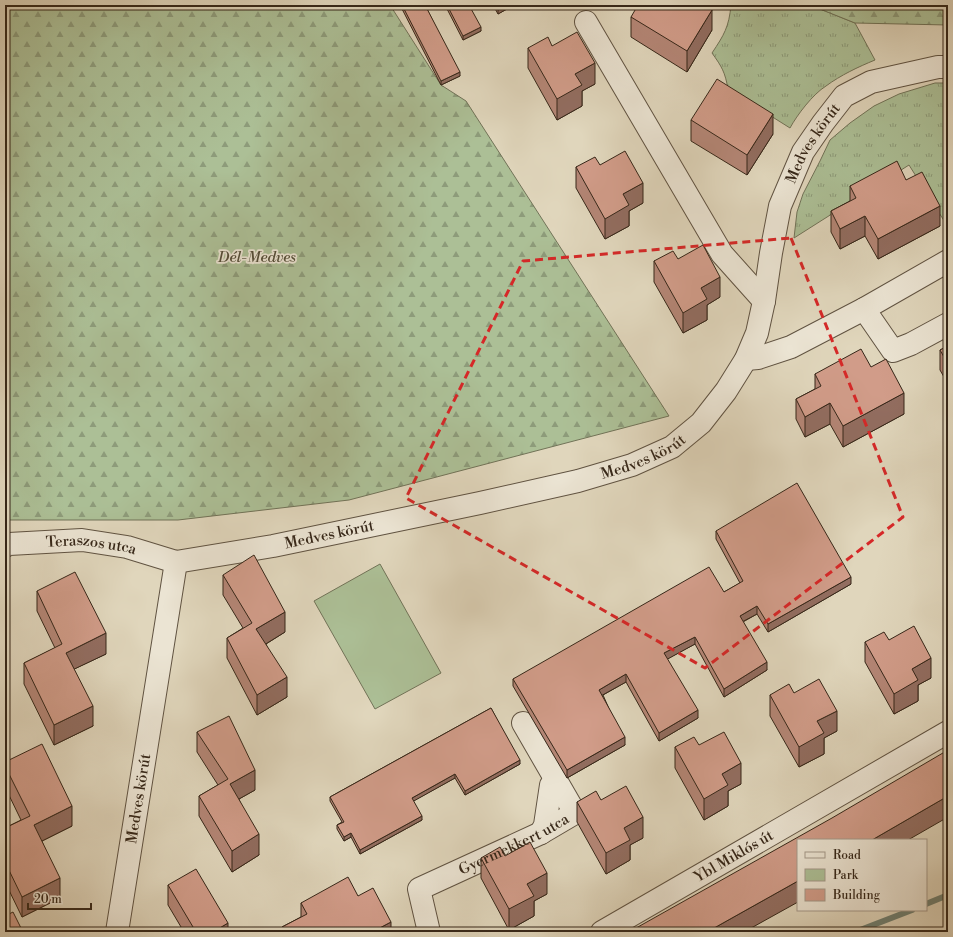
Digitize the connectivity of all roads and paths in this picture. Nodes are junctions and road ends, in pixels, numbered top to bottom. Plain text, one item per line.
1 (586, 22) dead end
2 (948, 66) edge
3 (948, 261) edge
4 (764, 301) junction
5 (864, 309) junction
6 (948, 324) edge
7 (746, 359) junction
8 (5, 546) edge
9 (176, 562) junction
10 (523, 722) dead end
11 (948, 732) edge
12 (117, 932) edge
13 (429, 932) edge
14 (602, 932) edge

1 - 4 street
2 - 4 street, Medves körút
3 - 5 street
4 - 7 street, Medves körút
5 - 6 street
5 - 7 street
7 - 9 street, Medves körút
8 - 9 street, Teraszos utca
9 - 12 street, Medves körút
10 - 13 street, Gyermekkert utca
11 - 14 street, Ybl Miklós út

